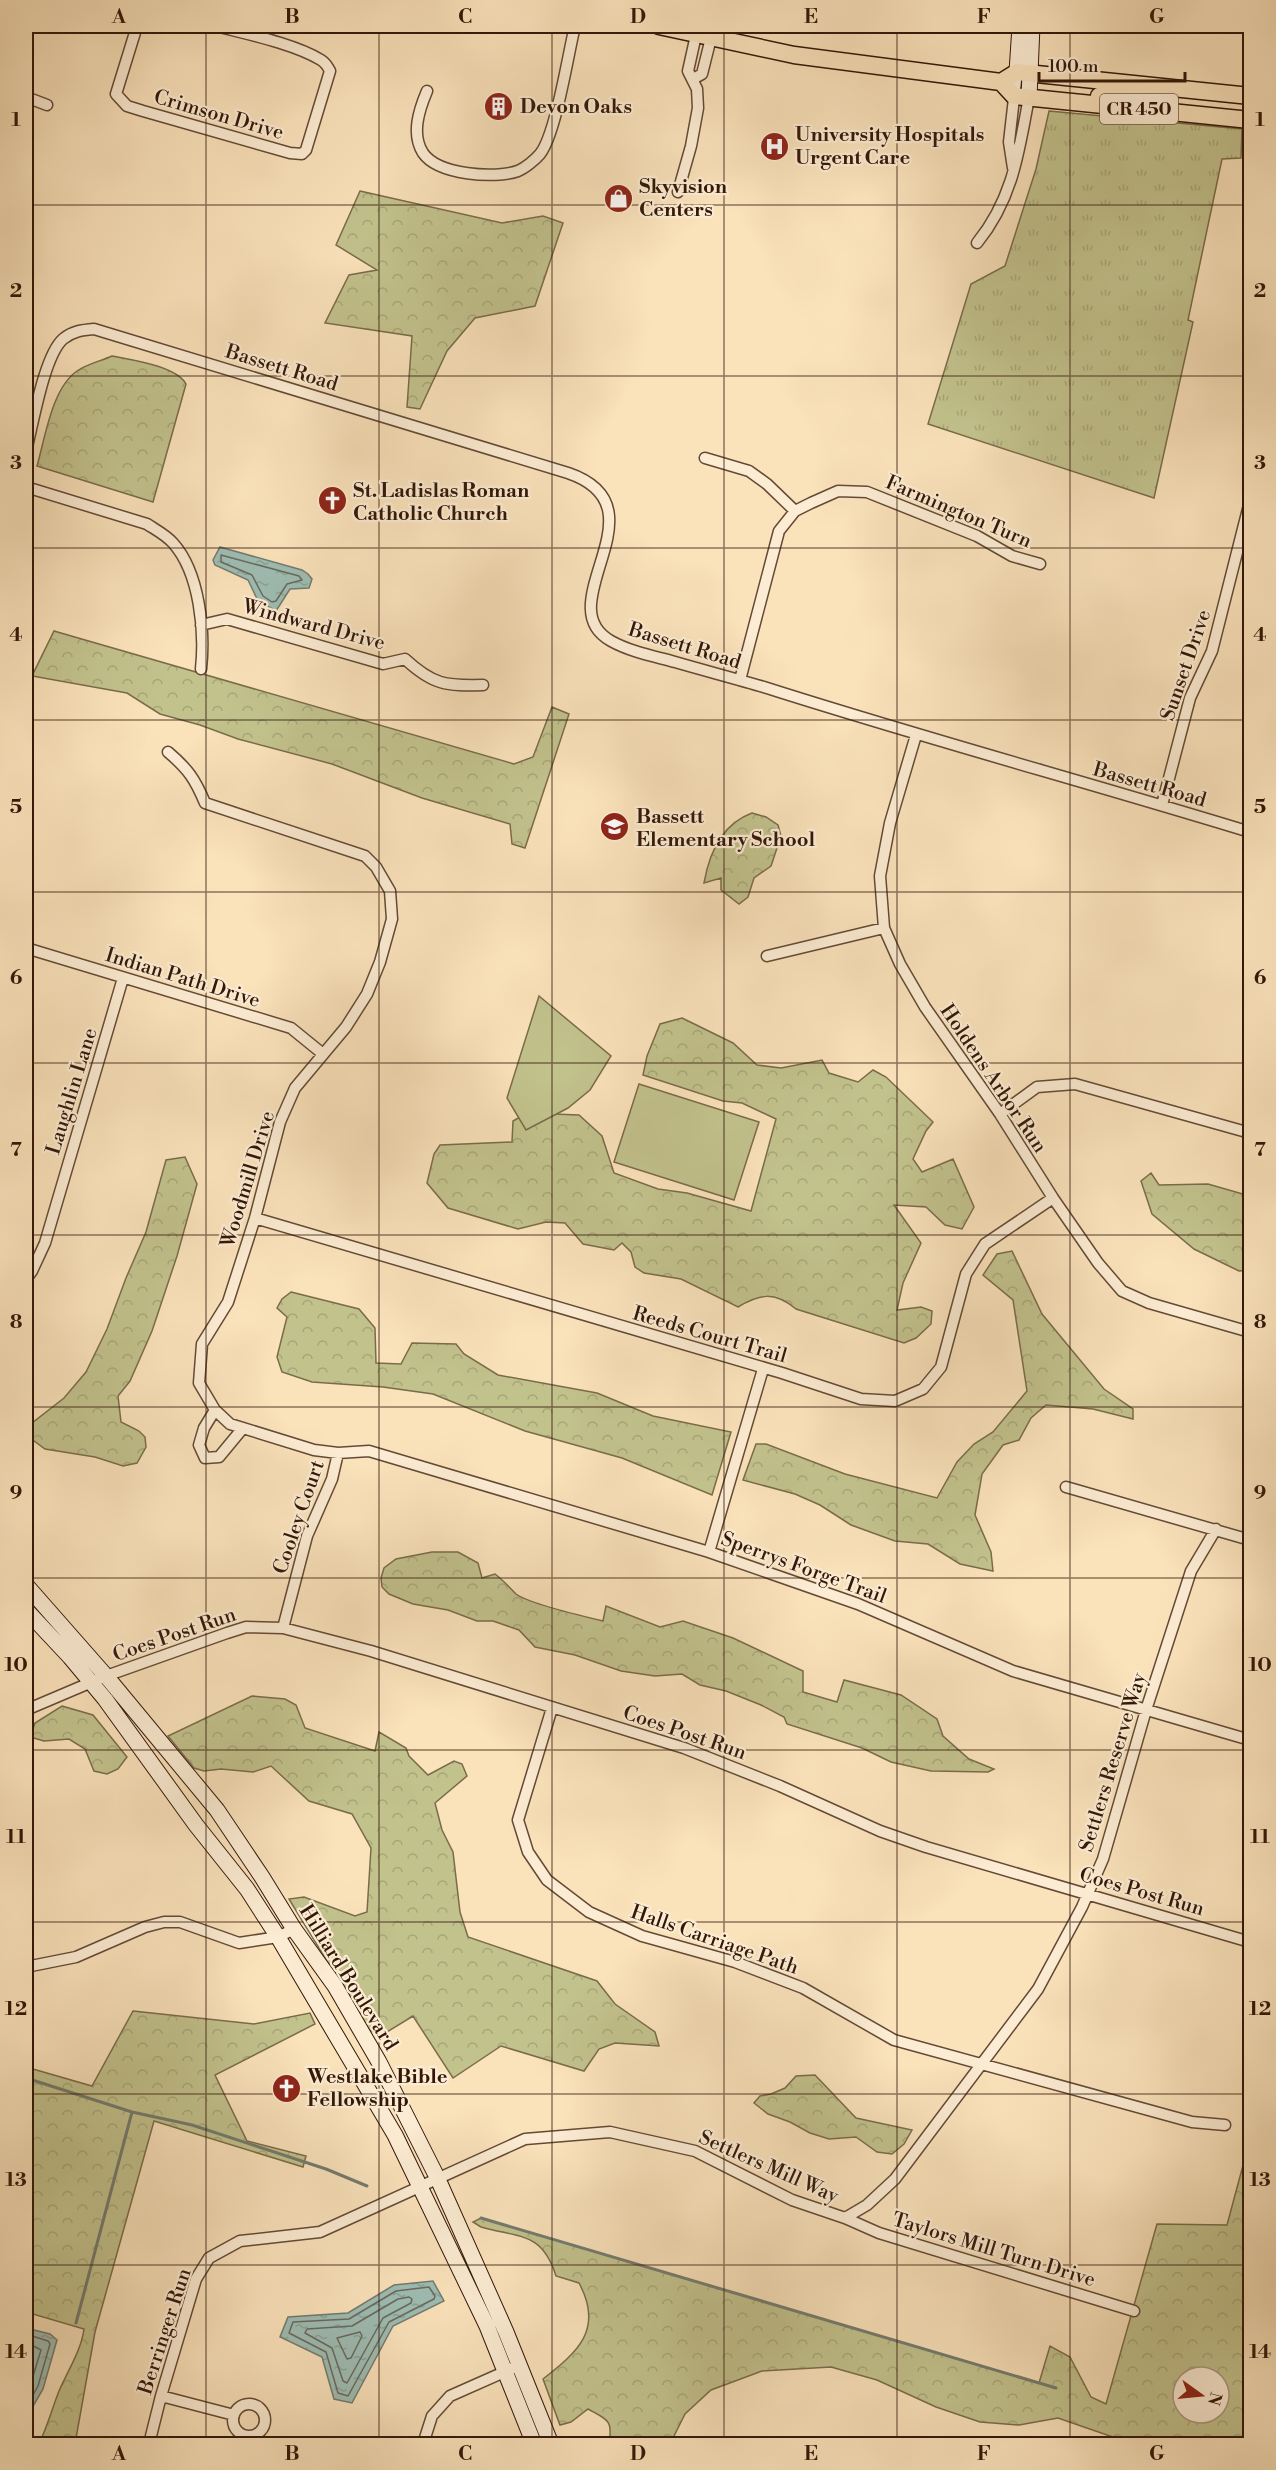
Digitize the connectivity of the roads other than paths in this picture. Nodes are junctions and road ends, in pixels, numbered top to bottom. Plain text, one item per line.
1 (137, 26) edge
2 (216, 26) edge
3 (575, 26) edge
4 (659, 26) edge
5 (1020, 26) edge
6 (1032, 26) edge
7 (239, 29) edge
8 (705, 31) edge
9 (1024, 86) junction
10 (427, 91) dead end
11 (1251, 96) edge
12 (26, 97) edge
13 (47, 105) dead end
14 (1251, 120) edge
15 (678, 192) dead end
16 (977, 243) dead end
17 (26, 451) edge
18 (705, 458) dead end
19 (26, 488) edge
20 (1251, 501) edge
21 (795, 511) junction
22 (1040, 564) dead end
23 (201, 625) junction
24 (201, 669) dead end
25 (740, 680) junction
26 (483, 685) dead end
27 (916, 735) junction
28 (168, 752) dead end
29 (1162, 805) junction
30 (1251, 832) edge
31 (884, 928) junction
32 (26, 948) edge
33 (767, 956) dead end
34 (123, 978) junction
35 (323, 1054) junction
36 (1000, 1114) junction
37 (1251, 1133) edge
38 (1053, 1198) junction
39 (255, 1218) junction
40 (26, 1279) edge
41 (1251, 1332) edge
42 (763, 1368) junction
43 (215, 1410) junction
44 (243, 1428) junction
45 (338, 1453) junction
46 (1066, 1487) dead end
47 (1216, 1529) junction
48 (1251, 1540) edge
49 (709, 1552) junction
50 (26, 1585) edge
51 (26, 1610) edge
52 (283, 1628) junction
53 (100, 1678) junction
54 (552, 1708) junction
55 (26, 1710) edge
56 (1146, 1710) junction
57 (1251, 1740) edge
58 (1088, 1894) junction
59 (294, 1929) junction
60 (278, 1937) junction
61 (1251, 1942) edge
62 (26, 1967) edge
63 (982, 2063) junction
64 (1225, 2125) dead end
65 (437, 2177) junction
66 (420, 2186) junction
67 (845, 2218) junction
68 (1134, 2311) dead end
69 (520, 2365) junction
70 (505, 2371) junction
71 (161, 2396) junction
72 (234, 2415) dead end
73 (150, 2445) edge
74 (423, 2445) edge
75 (534, 2445) edge
76 (551, 2445) edge

1 - 7 street, Crimson Drive
2 - 7 street
3 - 10 street
4 - 8 main road
5 - 9 main road
6 - 9 main road
8 - 9 main road
8 - 15 street
9 - 11 main road, CR 450
9 - 14 main road, CR 450
9 - 16 street
12 - 13 street
17 - 25 street, Bassett Road
18 - 21 street
19 - 23 street
20 - 29 street, Sunset Drive
21 - 22 street, Farmington Turn
21 - 25 street, Farmington Turn
23 - 24 street
23 - 26 street, Windward Drive
25 - 27 street, Bassett Road
27 - 29 street, Bassett Road
27 - 31 street, Holdens Arbor Run
28 - 35 street, Woodmill Drive
29 - 30 street, Bassett Road
31 - 33 street
31 - 36 street, Holdens Arbor Run
32 - 34 street, Indian Path Drive
34 - 35 street, Indian Path Drive
34 - 40 street, Laughlin Lane
35 - 39 street, Woodmill Drive
36 - 37 street
36 - 38 street, Holdens Arbor Run
38 - 41 street, Holdens Arbor Run
38 - 42 street, Reeds Court Trail
39 - 42 street, Reeds Court Trail
39 - 43 street, Woodmill Drive
42 - 49 street
43 - 44 street, Sperrys Forge Trail
43 - 44 street
44 - 45 street, Sperrys Forge Trail
45 - 49 street, Sperrys Forge Trail
45 - 52 street, Cooley Court
46 - 47 street
47 - 48 street
47 - 56 street, Settlers Reserve Way
49 - 56 street, Sperrys Forge Trail
50 - 53 main road, Hilliard Boulevard
51 - 53 main road, Hilliard Boulevard
52 - 53 street, Coes Post Run
52 - 54 street, Coes Post Run
53 - 55 street, Coes Post Run
53 - 59 main road, Hilliard Boulevard
53 - 60 main road, Hilliard Boulevard
54 - 58 street, Coes Post Run
54 - 63 street, Halls Carriage Path
56 - 57 street, Sperrys Forge Trail
56 - 58 street, Settlers Reserve Way
58 - 61 street, Coes Post Run
58 - 63 street, Settlers Reserve Way
59 - 60 street
59 - 65 main road, Hilliard Boulevard
60 - 62 street
60 - 66 main road, Hilliard Boulevard
63 - 64 street, Halls Carriage Path
63 - 67 street, Settlers Reserve Way
65 - 66 street, Berringer Run
65 - 67 street, Settlers Mill Way
65 - 69 main road, Hilliard Boulevard
66 - 70 main road, Hilliard Boulevard
66 - 71 street, Berringer Run
67 - 68 street, Taylors Mill Turn Drive
69 - 70 street
69 - 76 main road, Hilliard Boulevard
70 - 74 street
70 - 75 main road, Hilliard Boulevard
71 - 72 street
71 - 73 street, Berringer Run

